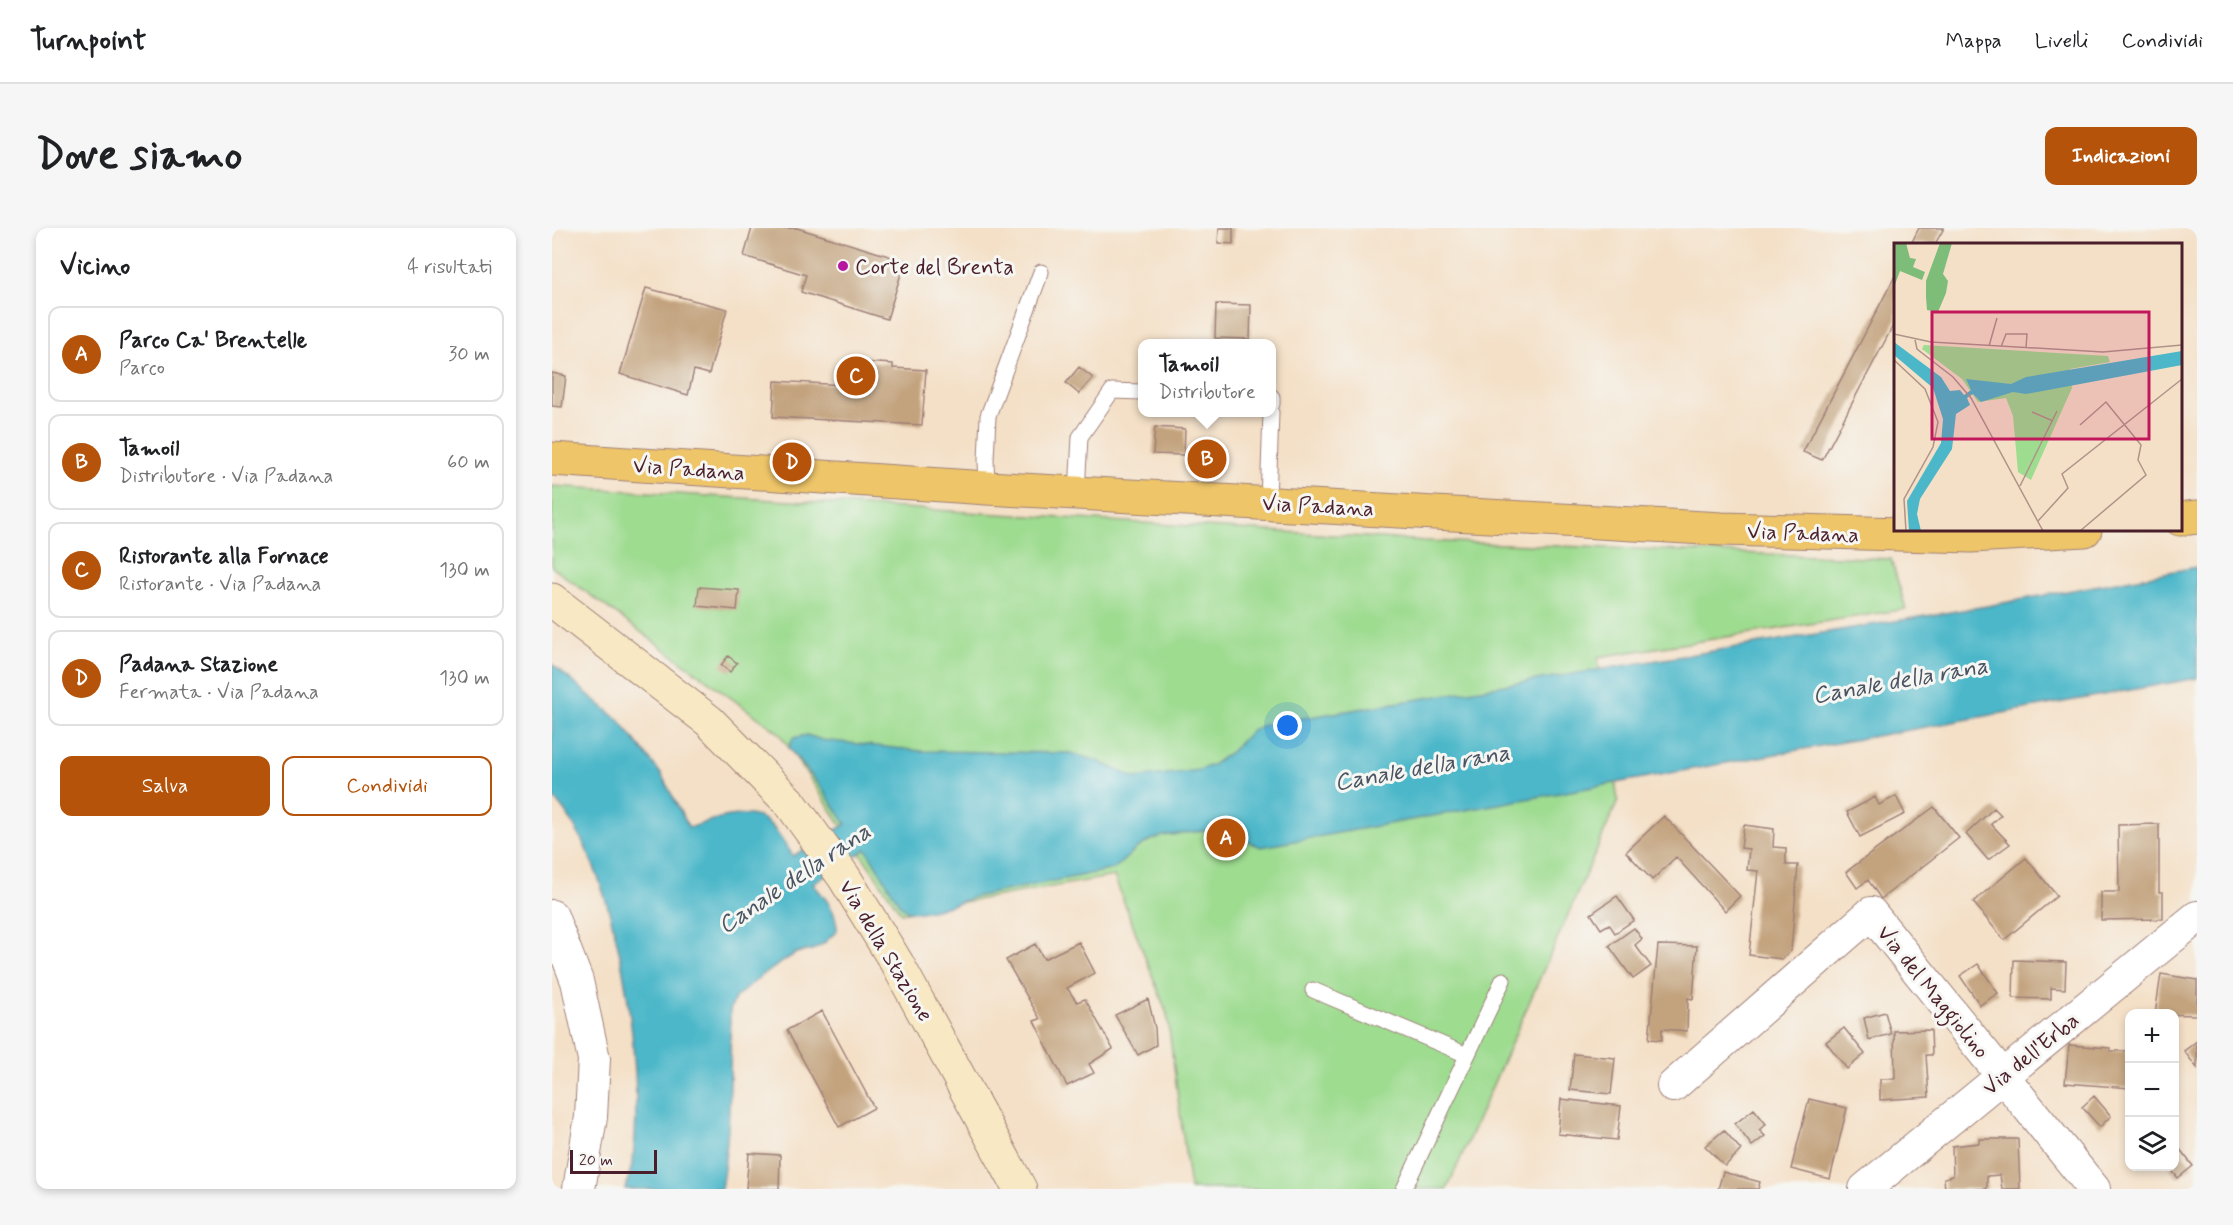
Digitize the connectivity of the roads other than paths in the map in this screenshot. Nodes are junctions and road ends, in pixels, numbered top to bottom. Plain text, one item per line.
1 (1041, 273) dead end
2 (1138, 392) edge
3 (1271, 417) edge
4 (552, 459) edge
5 (987, 488) junction
6 (1077, 492) junction
7 (1268, 502) junction
8 (2197, 517) edge
9 (2182, 519) edge
10 (2056, 531) edge
11 (552, 600) edge
12 (552, 916) edge
13 (2197, 917) edge
14 (1503, 980) dead end
15 (1313, 990) dead end
16 (1467, 1055) junction
17 (2002, 1076) junction
18 (1672, 1086) dead end
19 (579, 1189) edge
20 (1020, 1189) edge
21 (1404, 1189) edge
22 (1864, 1189) edge
23 (2094, 1189) edge

1 - 5 lane
2 - 6 lane
3 - 7 lane
4 - 5 main road, Via Padana
5 - 6 main road, Via Padana
6 - 7 main road, Via Padana
7 - 10 main road, Via Padana
8 - 9 main road
11 - 20 street, Via della Stazione
12 - 19 street
13 - 17 street, Via dell'Erba
14 - 16 lane
15 - 16 lane
16 - 21 lane
17 - 18 street, Via del Maggiolino
17 - 22 street, Via dell'Erba
17 - 23 street, Via del Maggiolino

